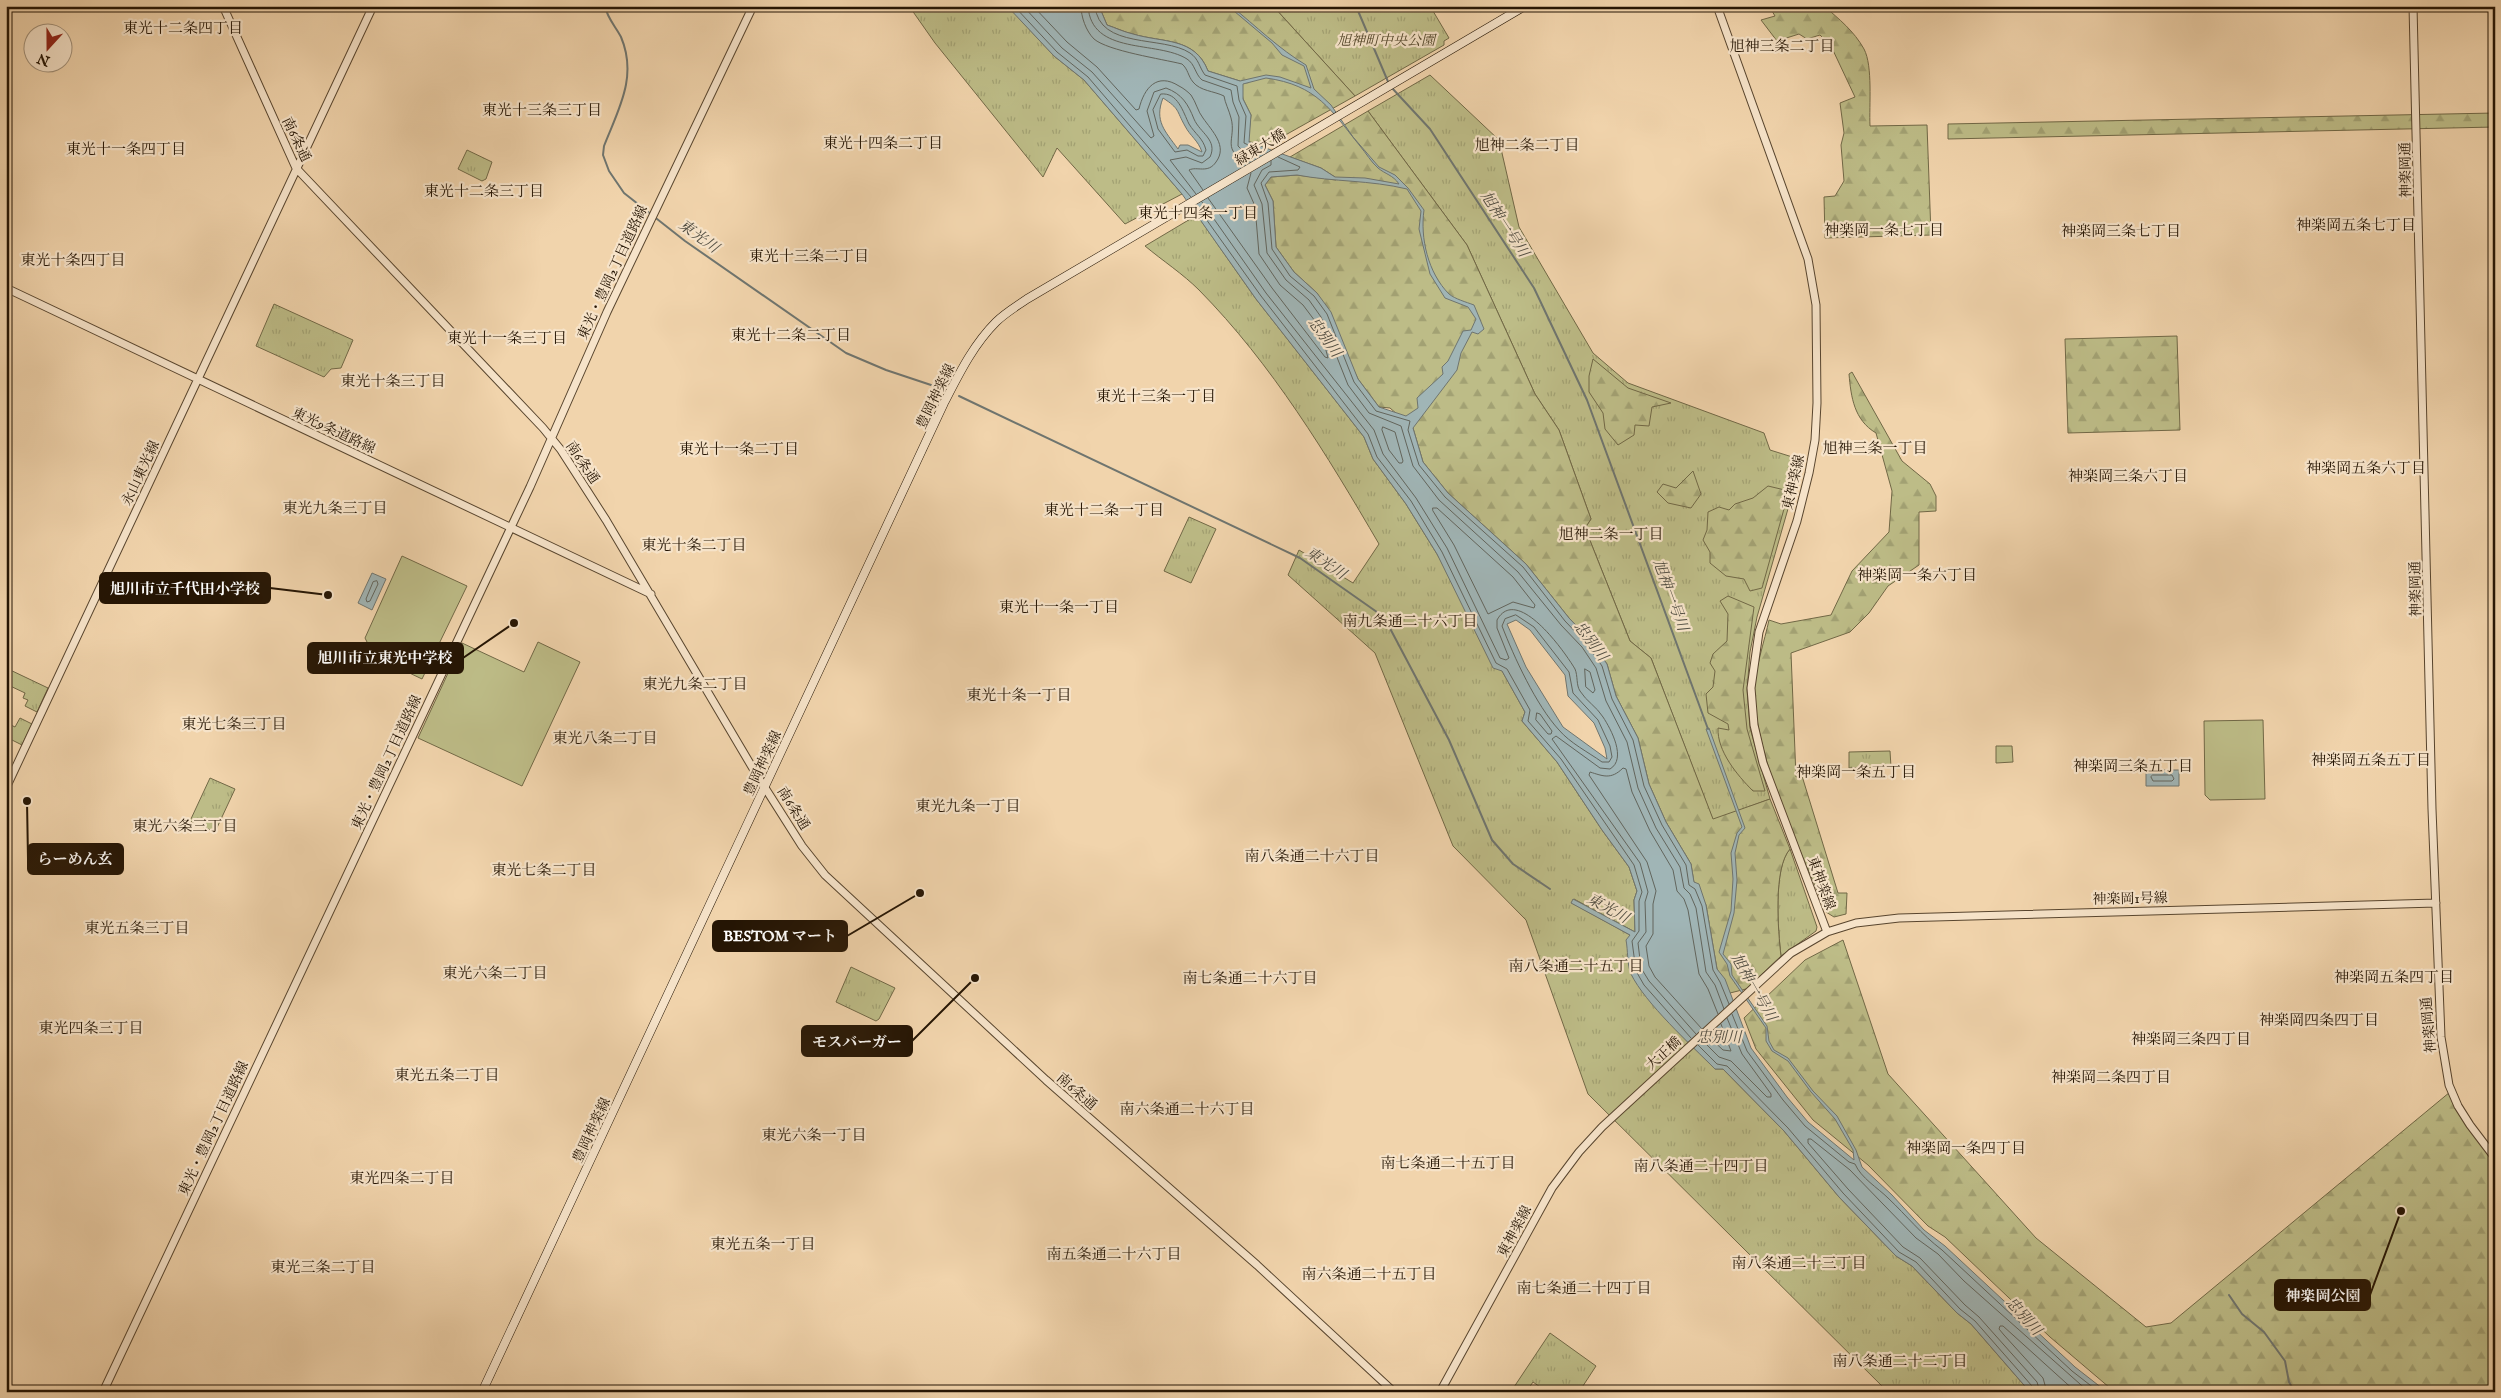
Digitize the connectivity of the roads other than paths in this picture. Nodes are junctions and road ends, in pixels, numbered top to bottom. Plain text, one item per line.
1 (223, 6) edge
2 (373, 6) edge
3 (753, 6) edge
4 (1525, 6) edge
5 (1717, 6) edge
6 (2413, 6) edge
7 (296, 168) junction
8 (1157, 222) joint
9 (6, 288) edge
10 (198, 379) junction
11 (552, 438) junction
12 (510, 527) junction
13 (651, 594) junction
14 (765, 787) junction
15 (6, 788) edge
16 (2436, 904) junction
17 (1827, 932) junction
18 (1801, 947) joint
19 (1632, 1098) joint
20 (2495, 1158) edge
21 (103, 1392) edge
22 (482, 1392) edge
23 (1394, 1392) edge
24 (1440, 1392) edge

1 - 7 street, 南6条通
2 - 7 street, 永山東光線
3 - 11 street, 東光・豊岡2丁目道路線
4 - 8 main road, 緑東大橋
5 - 17 street, 東神楽線
6 - 16 street, 神楽岡通
7 - 10 street, 永山東光線
7 - 11 street, 南6条通
8 - 14 main road, 豊岡神楽線
9 - 10 street, 東光9条道路線
10 - 12 street, 東光9条道路線
10 - 15 street, 永山東光線
11 - 12 street, 東光・豊岡2丁目道路線
11 - 13 street, 南6条通
12 - 13 street, 東光9条道路線
12 - 21 street, 東光・豊岡2丁目道路線
13 - 14 street, 南6条通
14 - 22 main road, 豊岡神楽線
14 - 23 street, 南6条通
16 - 17 street, 神楽岡1号線
16 - 20 street, 神楽岡通
17 - 18 street, 東神楽線
18 - 19 street, 大正橋
19 - 24 street, 東神楽線

